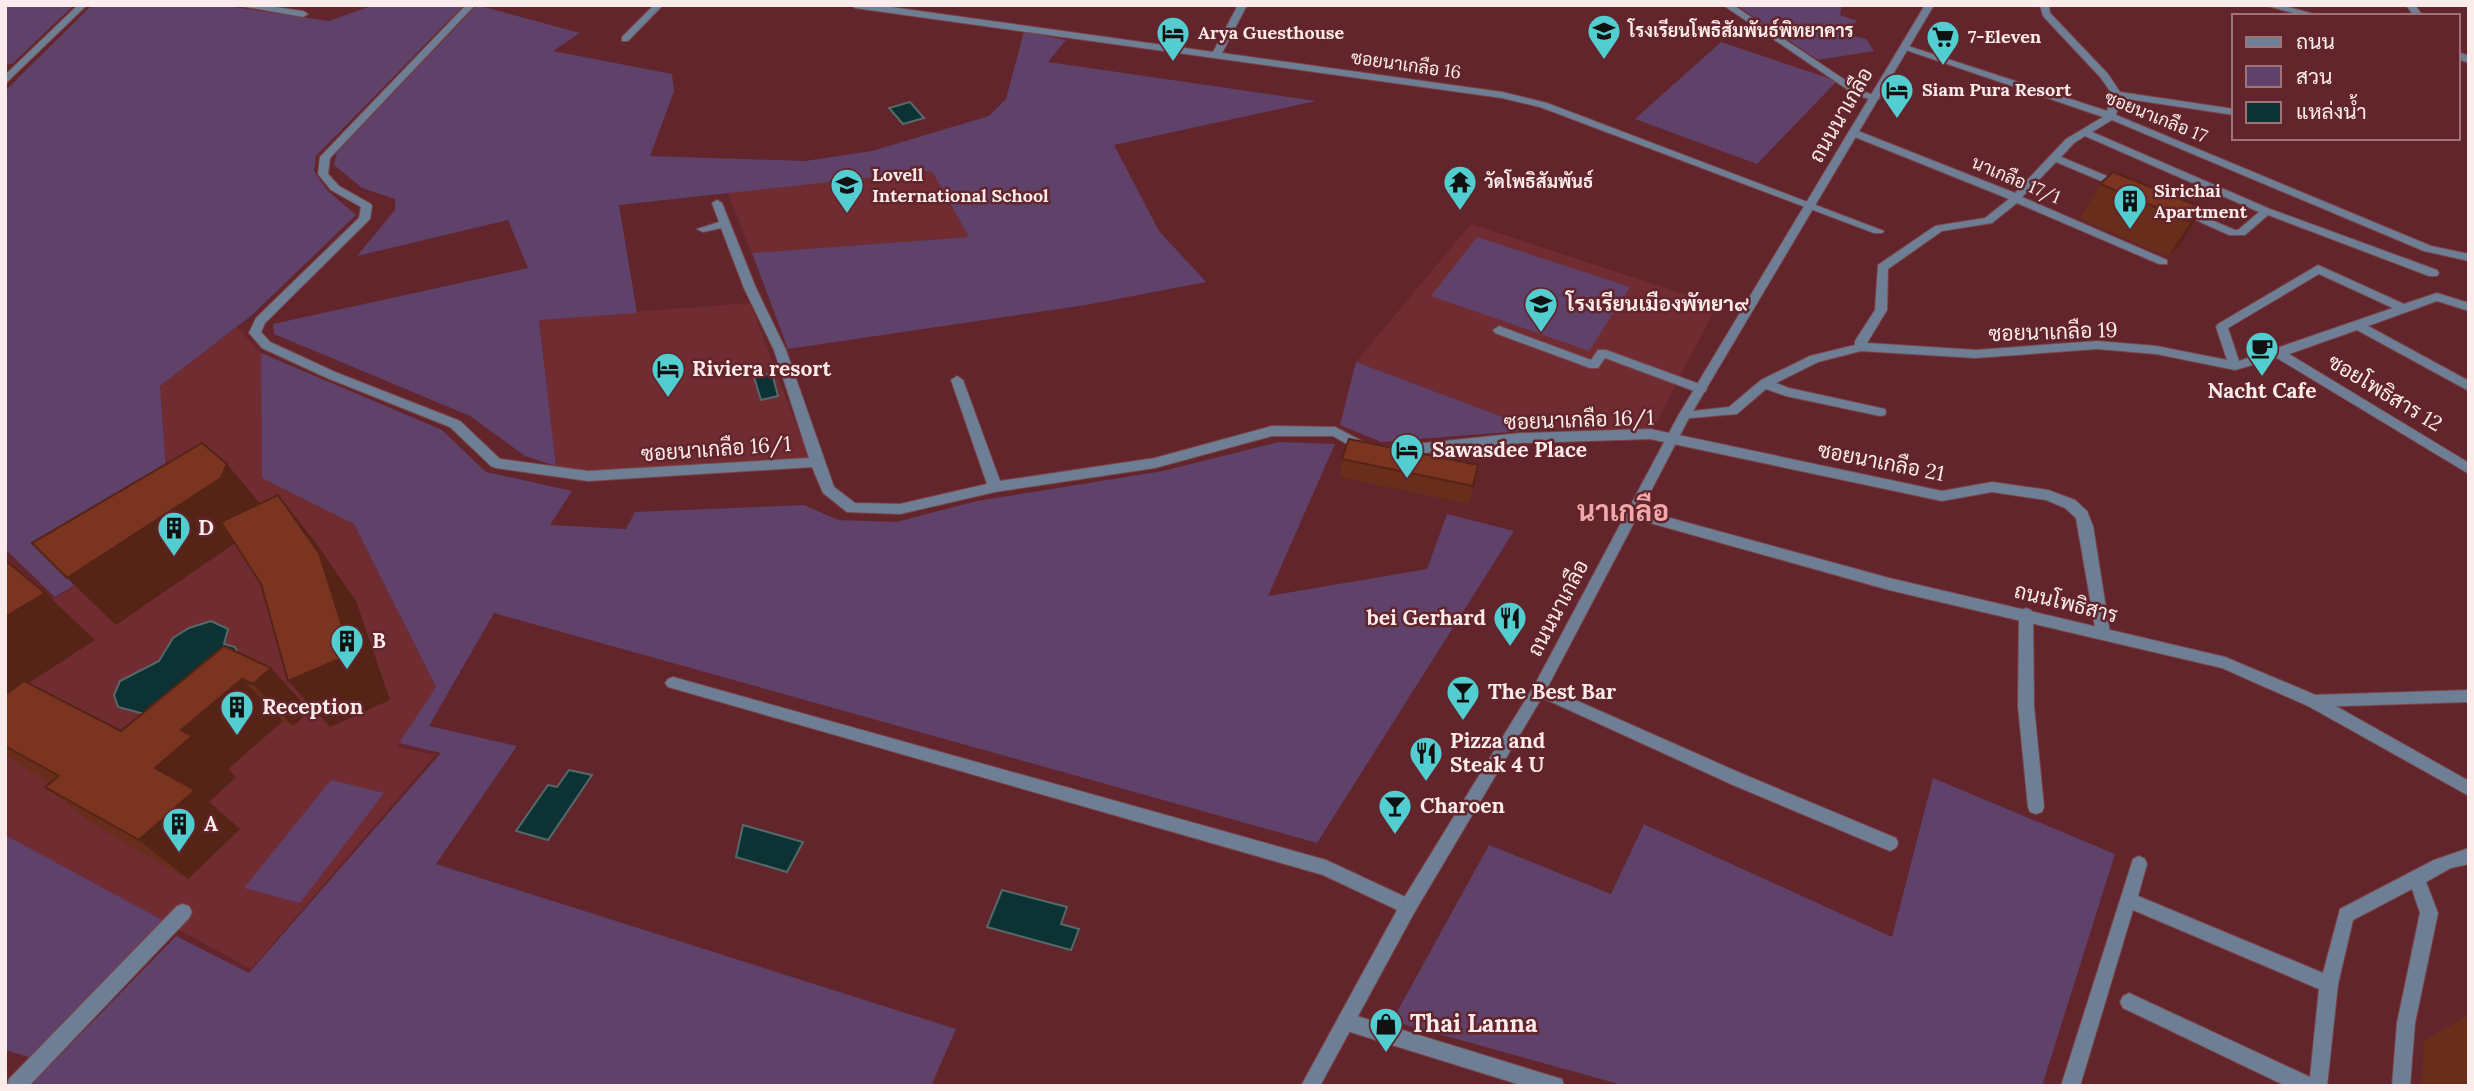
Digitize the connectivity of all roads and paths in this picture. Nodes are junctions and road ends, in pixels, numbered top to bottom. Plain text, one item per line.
1 (83, 5) edge
2 (239, 5) edge
3 (471, 5) edge
4 (659, 5) edge
5 (855, 5) edge
6 (1243, 5) edge
7 (1727, 5) edge
8 (1930, 5) edge
9 (2044, 5) edge
10 (2268, 5) edge
11 (303, 14) dead end
12 (2308, 14) edge
13 (625, 39) dead end
14 (1905, 48) junction
15 (1216, 56) junction
16 (21, 65) junction
17 (5, 66) edge
18 (5, 80) edge
19 (2117, 94) junction
20 (1875, 98) junction
21 (2232, 112) edge
22 (2111, 116) junction
23 (1854, 133) junction
24 (2086, 134) junction
25 (2054, 158) junction
26 (2135, 192) edge
27 (2015, 197) junction
28 (717, 203) dead end
29 (1812, 207) junction
30 (2171, 207) edge
31 (2266, 211) junction
32 (725, 224) junction
33 (703, 229) dead end
34 (1878, 231) dead end
35 (2428, 249) junction
36 (2469, 258) edge
37 (2163, 262) dead end
38 (2433, 273) junction
39 (2437, 297) junction
40 (2469, 307) edge
41 (2404, 309) junction
42 (2359, 326) junction
43 (1499, 330) dead end
44 (1861, 347) junction
45 (2279, 354) junction
46 (2235, 366) junction
47 (957, 380) dead end
48 (1765, 383) junction
49 (2469, 387) edge
50 (1701, 389) junction
51 (1880, 412) dead end
52 (1685, 416) junction
53 (1672, 438) junction
54 (817, 462) junction
55 (2469, 469) edge
56 (995, 487) junction
57 (1632, 513) junction
58 (2026, 614) junction
59 (2103, 633) junction
60 (673, 683) dead end
61 (1539, 690) junction
62 (2469, 695) edge
63 (2313, 701) junction
64 (2469, 789) edge
65 (2036, 807) dead end
66 (1890, 843) dead end
67 (2469, 856) edge
68 (2139, 864) dead end
69 (2416, 878) junction
70 (2128, 900) junction
71 (1408, 906) junction
72 (183, 912) dead end
73 (2329, 984) junction
74 (2129, 1002) dead end
75 (1347, 1022) junction
76 (16, 1086) edge
77 (1310, 1086) edge
78 (1555, 1086) edge
79 (2070, 1086) edge
80 (2307, 1086) edge
81 (2318, 1086) edge
82 (2401, 1086) edge

1 - 16 street
2 - 11 street
3 - 54 street, ซอยนาเกลือ 16/1
4 - 13 street
5 - 15 street, ซอยนาเกลือ 16
6 - 15 street
7 - 20 street
8 - 14 street, ถนนนาเกลือ
9 - 19 street
10 - 12 street
14 - 20 street, ถนนนาเกลือ
14 - 22 street, ซอยนาเกลือ 17
15 - 29 street, ซอยนาเกลือ 16
16 - 17 street
16 - 18 street
19 - 21 street
19 - 22 street
20 - 23 street, ถนนนาเกลือ
22 - 24 street
22 - 35 street, ซอยนาเกลือ 17
23 - 27 street, นาเกลือ 17/1
23 - 29 street, ถนนนาเกลือ
24 - 25 street
24 - 31 street
25 - 26 street
25 - 27 street
27 - 37 street, นาเกลือ 17/1
27 - 44 street
28 - 32 street
29 - 34 street, ซอยนาเกลือ 16
29 - 50 street, ถนนนาเกลือ
30 - 31 street
31 - 38 street
32 - 33 street
32 - 54 street
35 - 36 street, ซอยนาเกลือ 17
35 - 38 street
38 - 39 street
39 - 40 street
39 - 41 street, ซอยนาเกลือ 19
41 - 42 street, ซอยนาเกลือ 19
41 - 46 street
42 - 45 street, ซอยนาเกลือ 19
42 - 49 street
43 - 50 street
44 - 46 street, ซอยนาเกลือ 19
44 - 48 street, ซอยนาเกลือ 19
45 - 46 street, ซอยนาเกลือ 19
45 - 55 street, ซอยโพธิสาร 12
47 - 56 street
48 - 51 street
48 - 52 street, ซอยนาเกลือ 19
50 - 52 street, ถนนนาเกลือ
52 - 53 street, ถนนนาเกลือ
53 - 56 street, ซอยนาเกลือ 16/1
53 - 57 street, ถนนนาเกลือ
53 - 59 street, ซอยนาเกลือ 21
54 - 56 street, ซอยนาเกลือ 16/1
57 - 58 street, ถนนโพธิสาร
57 - 61 street, ถนนนาเกลือ
58 - 59 street, ถนนโพธิสาร
58 - 65 street
59 - 63 street, ถนนโพธิสาร
60 - 71 street
61 - 66 street
61 - 71 street, ถนนนาเกลือ
62 - 63 street
63 - 64 street, ถนนโพธิสาร
67 - 69 street
68 - 70 street
69 - 73 street
69 - 82 street
70 - 73 street
70 - 79 street
71 - 75 street, ถนนนาเกลือ
72 - 76 street
73 - 81 street
74 - 80 street
75 - 77 street, ถนนนาเกลือ
75 - 78 street

